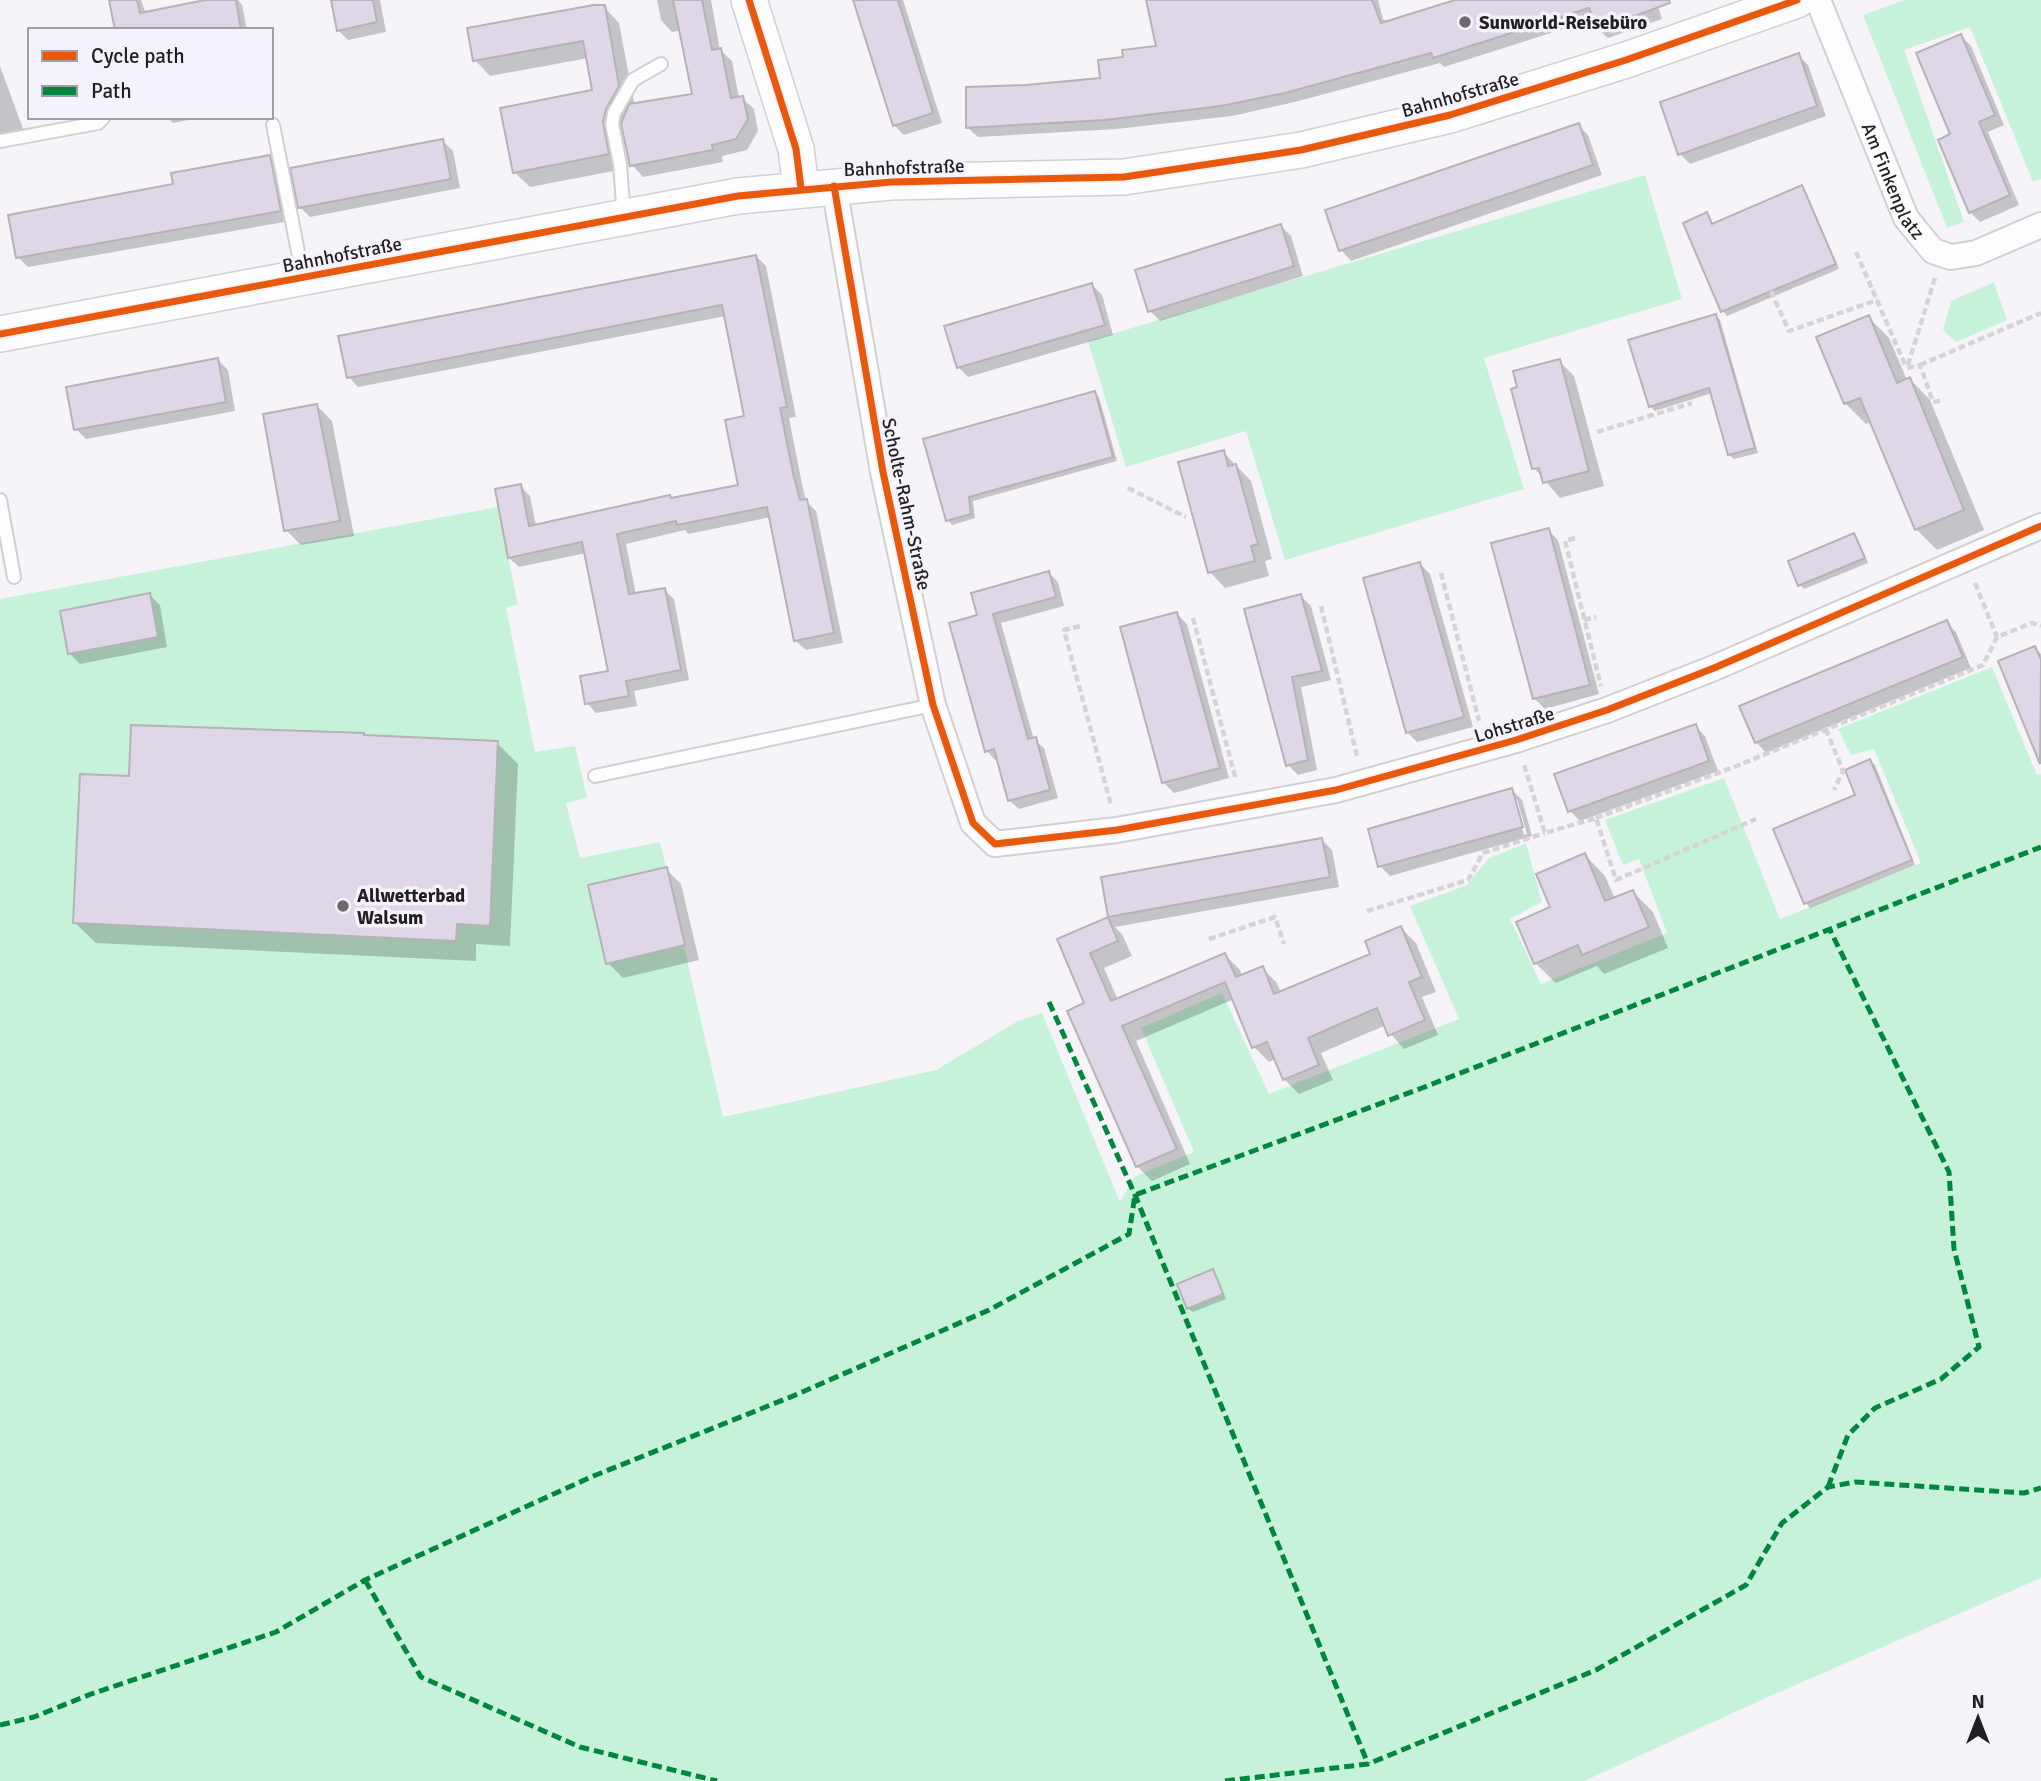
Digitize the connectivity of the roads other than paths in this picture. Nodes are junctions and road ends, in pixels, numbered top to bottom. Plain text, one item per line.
1 (749, 0) edge
2 (1797, 0) edge
3 (1818, 0) edge
4 (661, 64) dead end
5 (102, 119) edge
6 (273, 125) dead end
7 (0, 141) edge
8 (818, 187) junction
9 (624, 217) junction
10 (2041, 225) edge
11 (303, 277) junction
12 (0, 334) edge
13 (0, 500) edge
14 (2041, 526) edge
15 (14, 578) dead end
16 (933, 705) junction
17 (595, 776) dead end
18 (973, 823) joint

1 - 8 street
2 - 8 street, Bahnhofstraße
3 - 10 street, Am Finkenplatz
4 - 9 lane
5 - 7 lane
6 - 11 lane
8 - 9 street, Bahnhofstraße
8 - 16 street, Scholte-Rahm-Straße
9 - 11 street, Bahnhofstraße
11 - 12 street, Bahnhofstraße
13 - 15 lane
14 - 18 street, Lohstraße
16 - 17 lane
16 - 18 street, Scholte-Rahm-Straße

